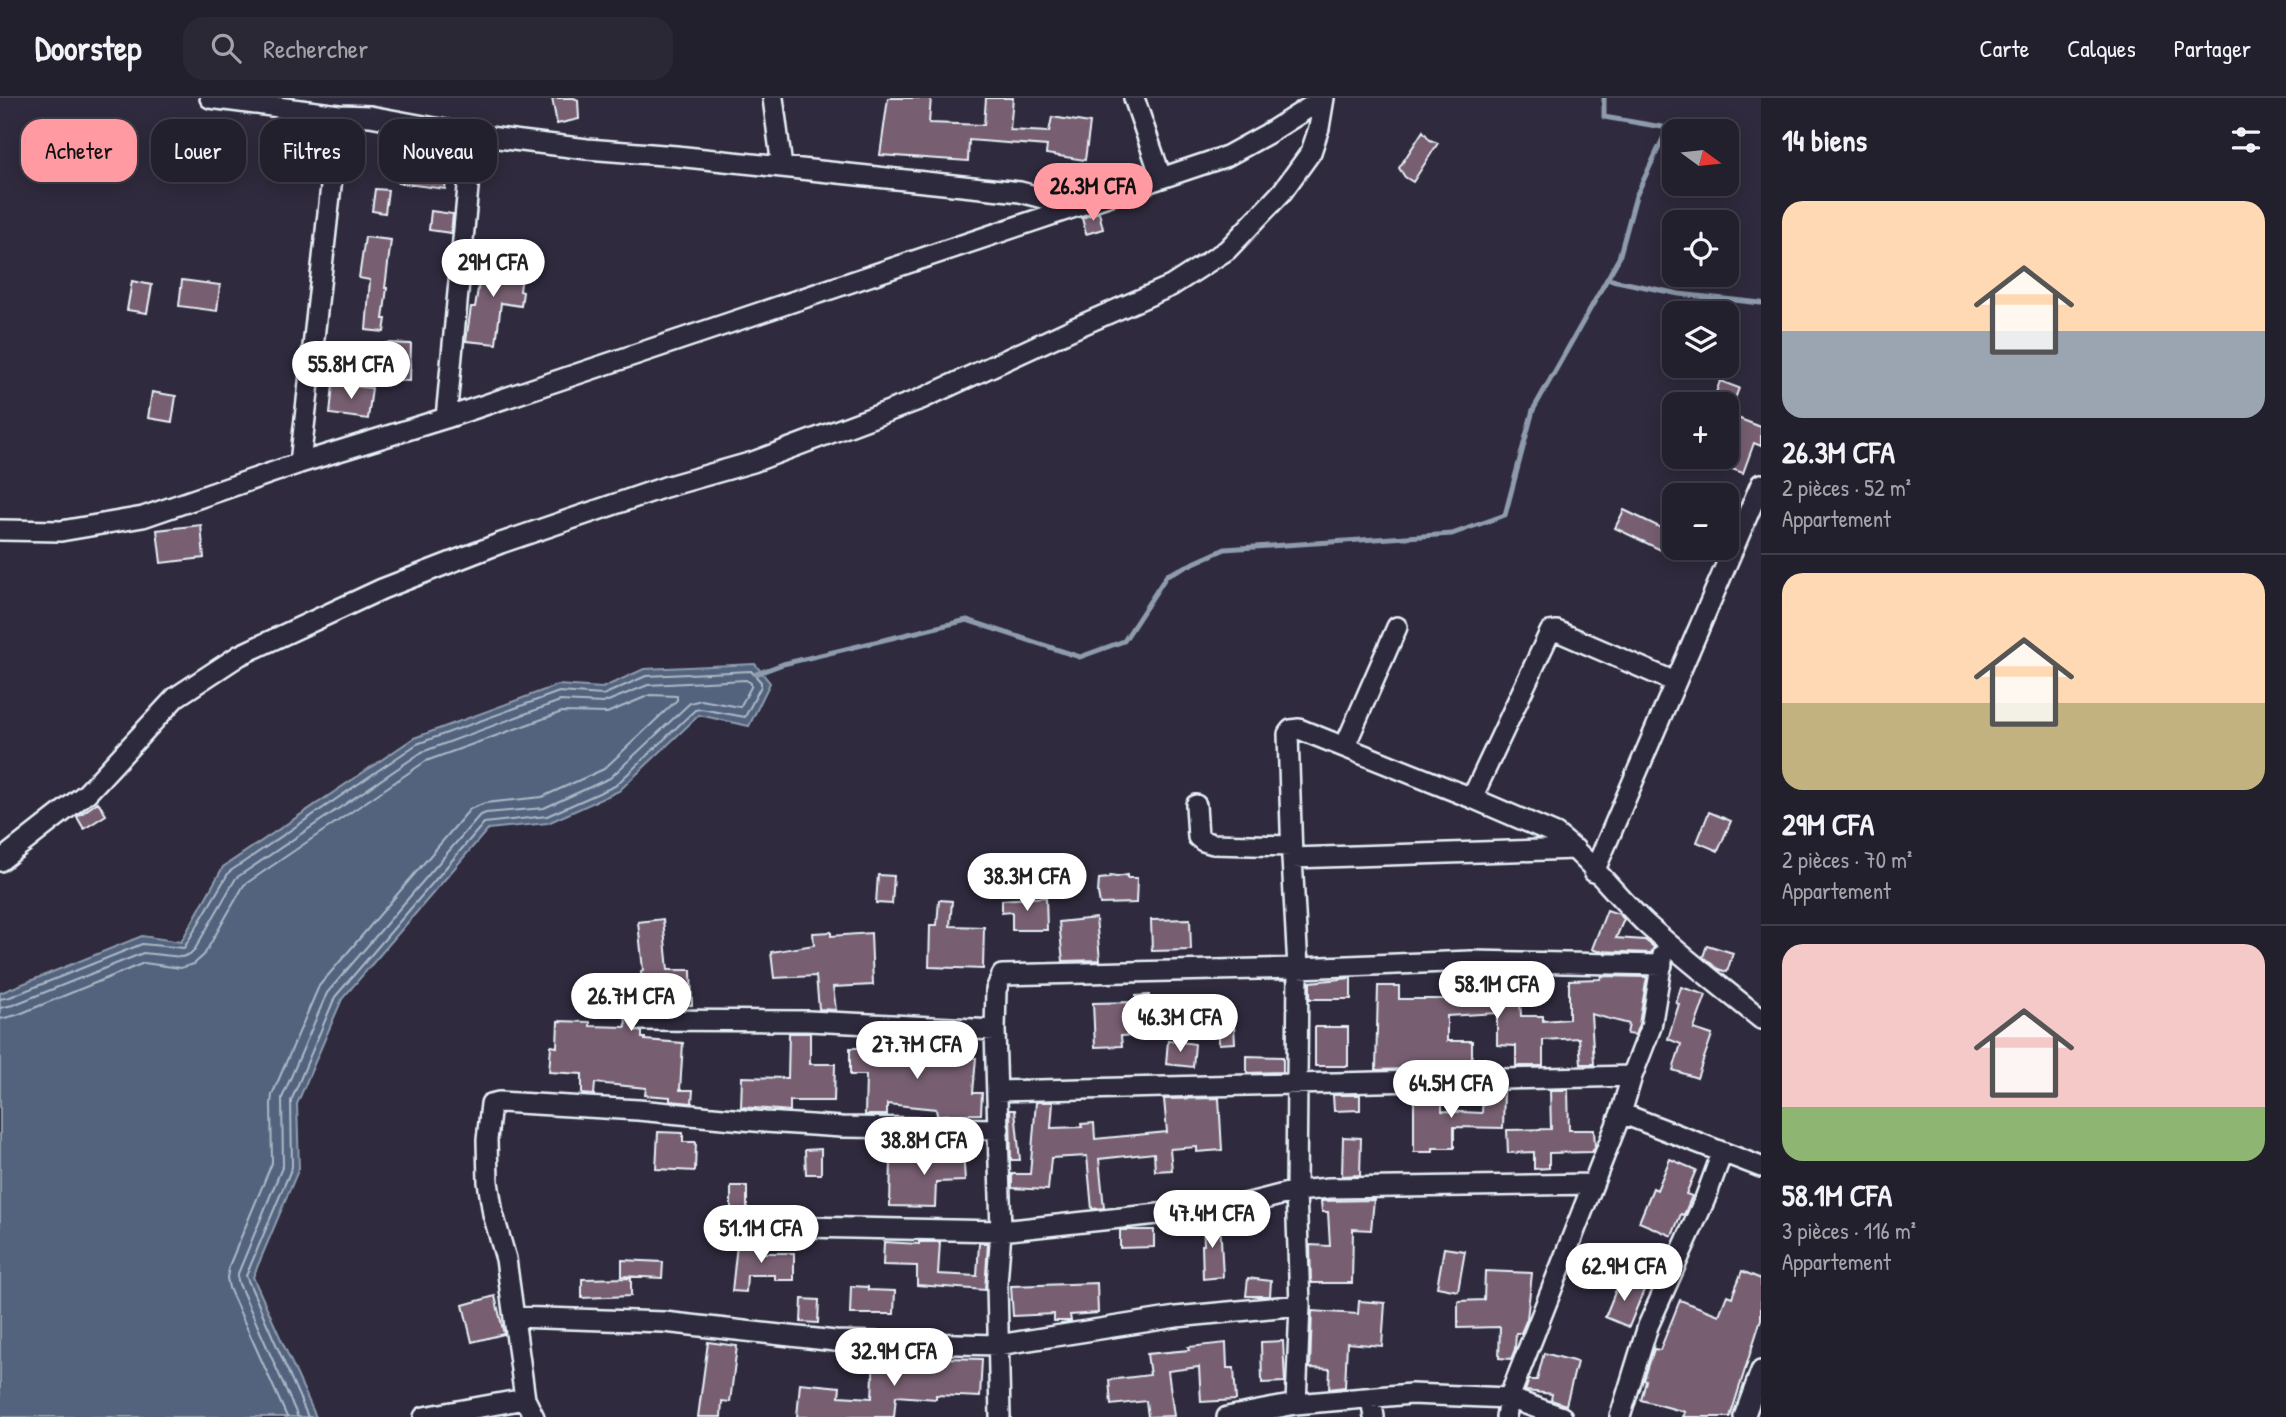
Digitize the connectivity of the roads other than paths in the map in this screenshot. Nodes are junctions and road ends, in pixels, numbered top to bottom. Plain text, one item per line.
1 (211, 98) edge
2 (361, 98) edge
3 (773, 98) edge
4 (1324, 98) edge
5 (1135, 100) edge
6 (339, 115) junction
7 (370, 116) junction
8 (386, 119) edge
9 (497, 138) edge
10 (782, 167) junction
11 (1161, 177) junction
12 (469, 182) edge
13 (1073, 206) junction
14 (446, 418) junction
15 (300, 463) junction
16 (1761, 484) edge
17 (0, 530) edge
18 (1397, 627) dead end
19 (1675, 681) junction
20 (1345, 746) junction
21 (1472, 798) junction
22 (1195, 805) dead end
23 (1576, 849) junction
24 (1291, 852) junction
25 (0, 861) edge
26 (1594, 872) junction
27 (1665, 940) junction
28 (1662, 965) junction
29 (1298, 968) junction
30 (1761, 1019) edge
31 (641, 1020) dead end
32 (995, 1030) junction
33 (1632, 1076) junction
34 (1298, 1085) junction
35 (998, 1091) junction
36 (1621, 1113) junction
37 (999, 1129) junction
38 (1723, 1153) junction
39 (1761, 1167) edge
40 (1593, 1184) junction
41 (1296, 1191) junction
42 (803, 1227) dead end
43 (1001, 1231) junction
44 (1300, 1305) junction
45 (514, 1317) junction
46 (999, 1345) junction
47 (1761, 1371) edge
48 (525, 1399) junction
49 (1296, 1404) junction
50 (1507, 1407) edge
51 (1372, 1408) edge
52 (424, 1417) edge
53 (534, 1417) edge
54 (1000, 1417) edge
55 (1227, 1417) edge
56 (1562, 1417) edge
57 (1620, 1417) edge
58 (1744, 1417) edge

1 - 6 street
2 - 7 street
3 - 10 street
4 - 11 street
4 - 25 street
5 - 11 street
6 - 7 street
6 - 15 street
7 - 8 street
9 - 10 street
10 - 13 street
11 - 13 street
12 - 14 street
13 - 14 street
14 - 15 street
15 - 17 street
16 - 19 street
18 - 20 street
19 - 21 street
19 - 26 street
20 - 21 street
20 - 24 street
21 - 23 street
22 - 24 street
23 - 24 street
23 - 26 street
24 - 29 street
26 - 27 street
27 - 28 street
27 - 30 street
28 - 29 street
28 - 33 street
29 - 32 street
29 - 34 street
31 - 32 street
32 - 35 street
33 - 34 street
33 - 36 street
34 - 35 street
34 - 41 street
35 - 37 street
36 - 38 street
36 - 40 street
37 - 43 street
37 - 45 street
38 - 39 street
38 - 57 street
40 - 41 street
40 - 50 street
41 - 43 street
41 - 44 street
42 - 43 street
43 - 46 street
44 - 46 street
44 - 49 street
45 - 46 street
45 - 48 street
46 - 54 street
47 - 58 street
48 - 52 street
48 - 53 street
49 - 51 street
49 - 55 street
50 - 51 street
50 - 56 street

